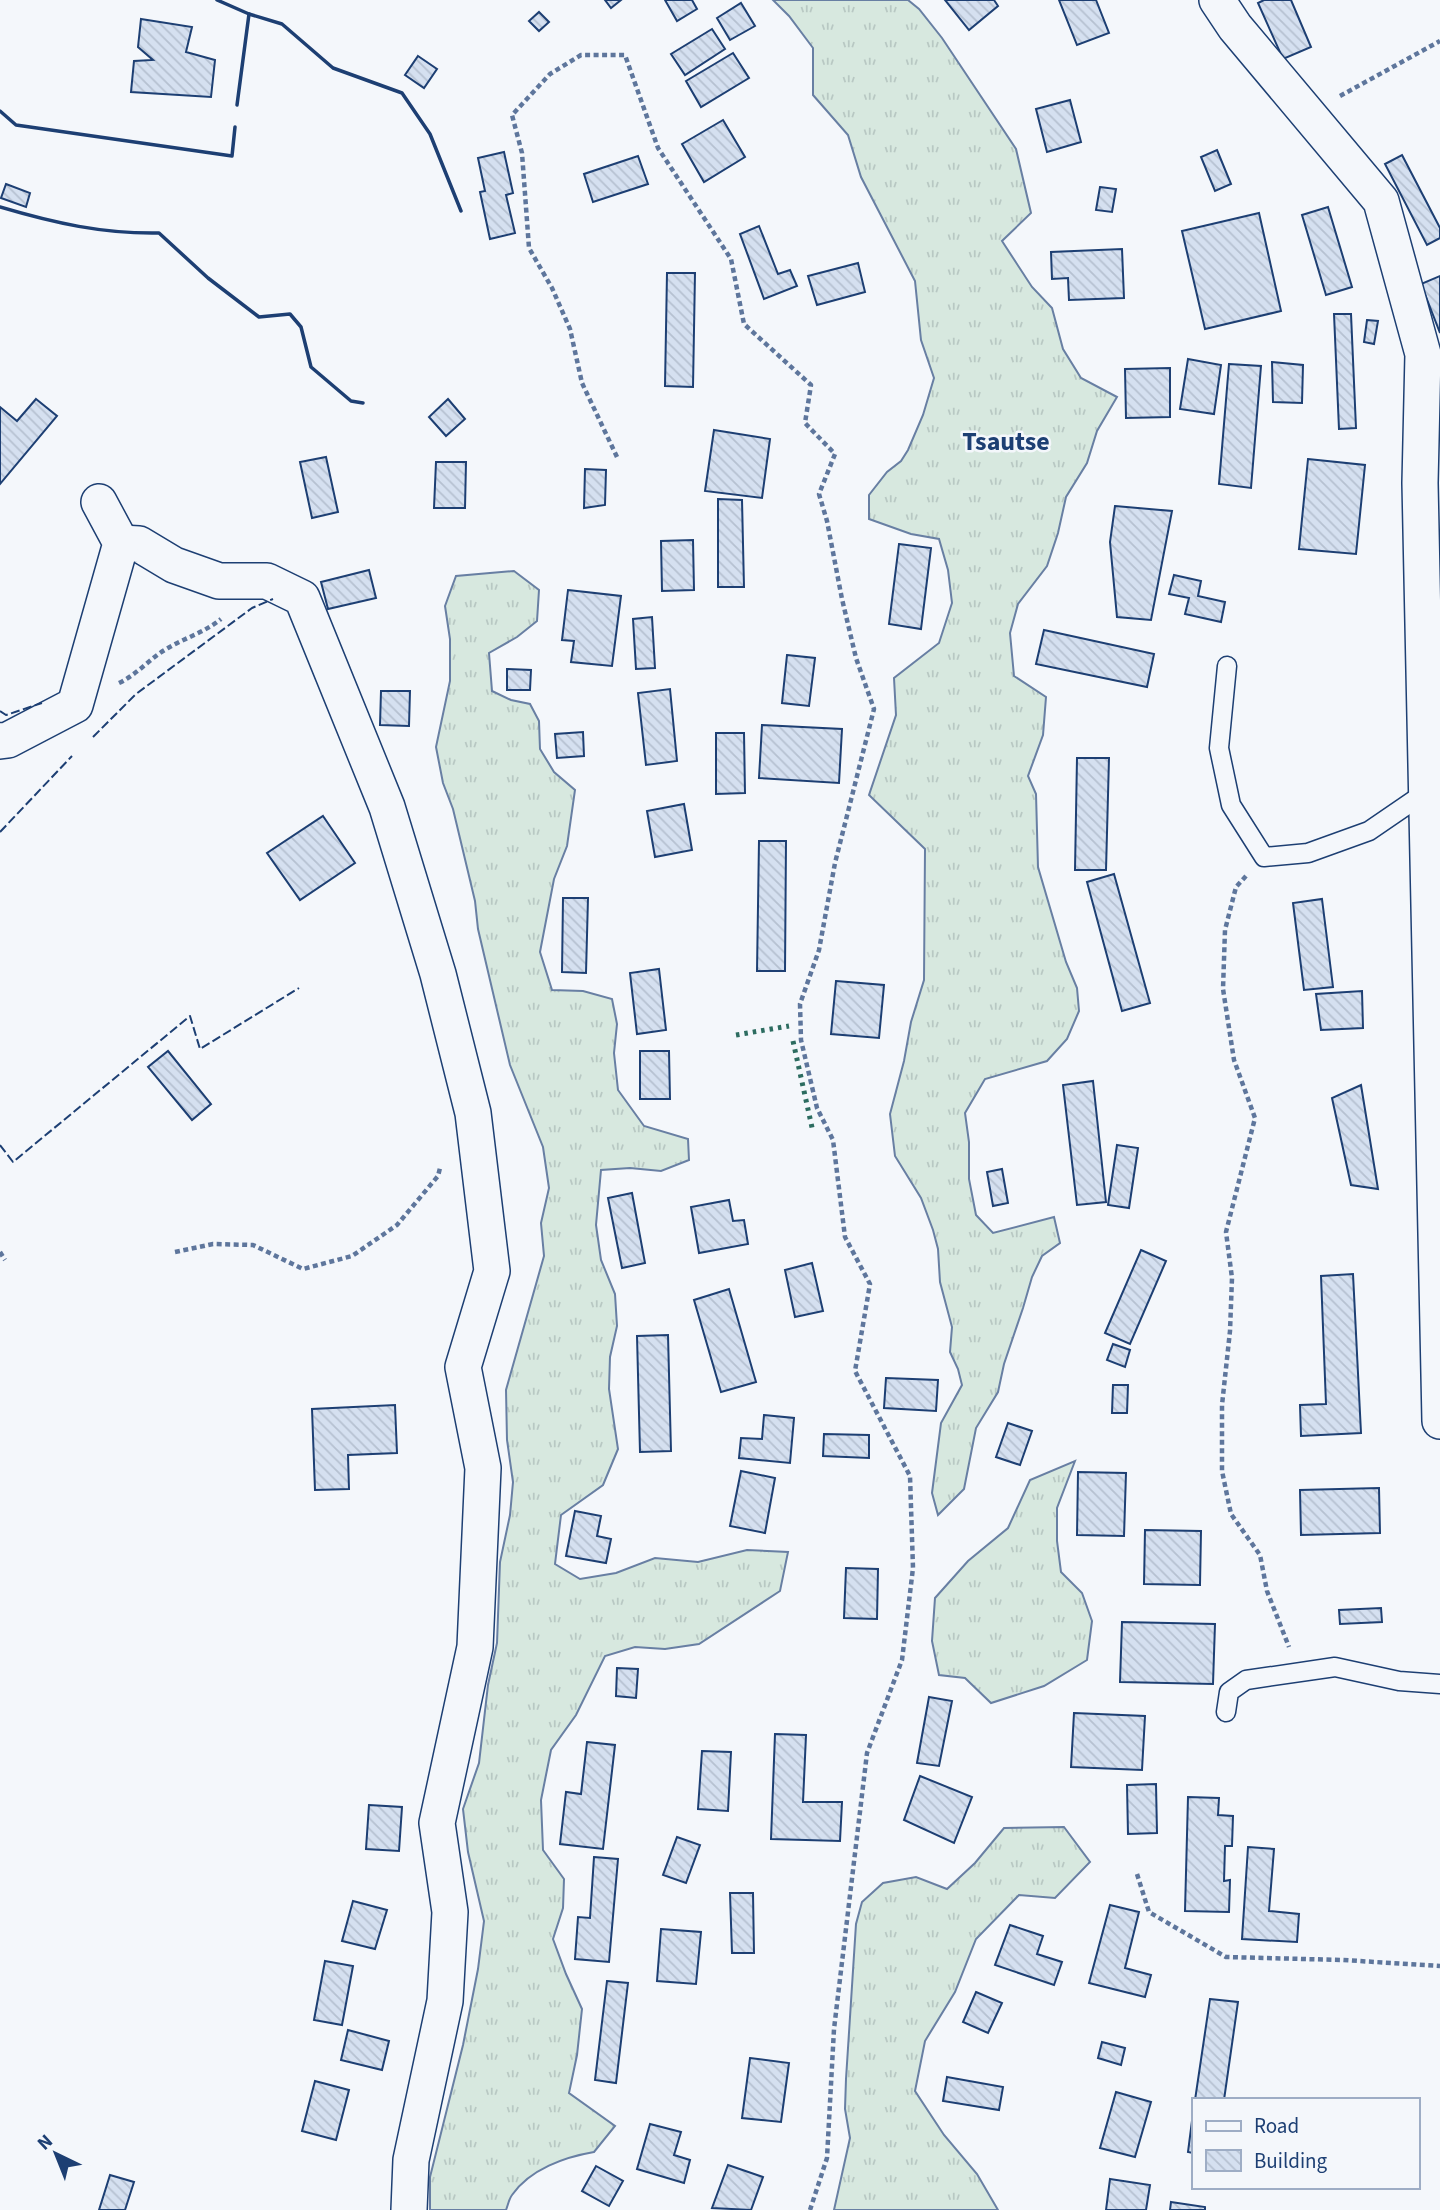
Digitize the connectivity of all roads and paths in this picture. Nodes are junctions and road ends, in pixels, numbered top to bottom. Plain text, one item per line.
1 (1217, 0) edge
2 (1440, 41) edge
3 (1308, 112) junction
4 (617, 457) dead end
5 (99, 502) dead end
6 (121, 543) junction
7 (267, 581) junction
8 (1227, 666) dead end
9 (75, 705) junction
10 (3, 738) edge
11 (1426, 792) junction
12 (1264, 858) junction
13 (1435, 989) edge
14 (441, 1164) dead end
15 (0, 1252) edge
16 (176, 1252) dead end
17 (5, 1260) dead end
18 (1440, 1421) edge
19 (1298, 1671) junction
20 (1440, 1684) edge
21 (1226, 1712) dead end
22 (1136, 1874) dead end
23 (1440, 1966) edge
24 (409, 2210) edge
25 (810, 2210) edge

1 - 3 street
2 - 3 path
3 - 11 street
4 - 25 path
5 - 6 street
6 - 7 street
6 - 9 street
7 - 9 path
7 - 24 street
8 - 12 lane
9 - 10 street
11 - 12 lane
11 - 13 street
12 - 19 path
13 - 18 street
14 - 16 path
15 - 17 path
19 - 20 lane
19 - 21 lane
22 - 23 path

